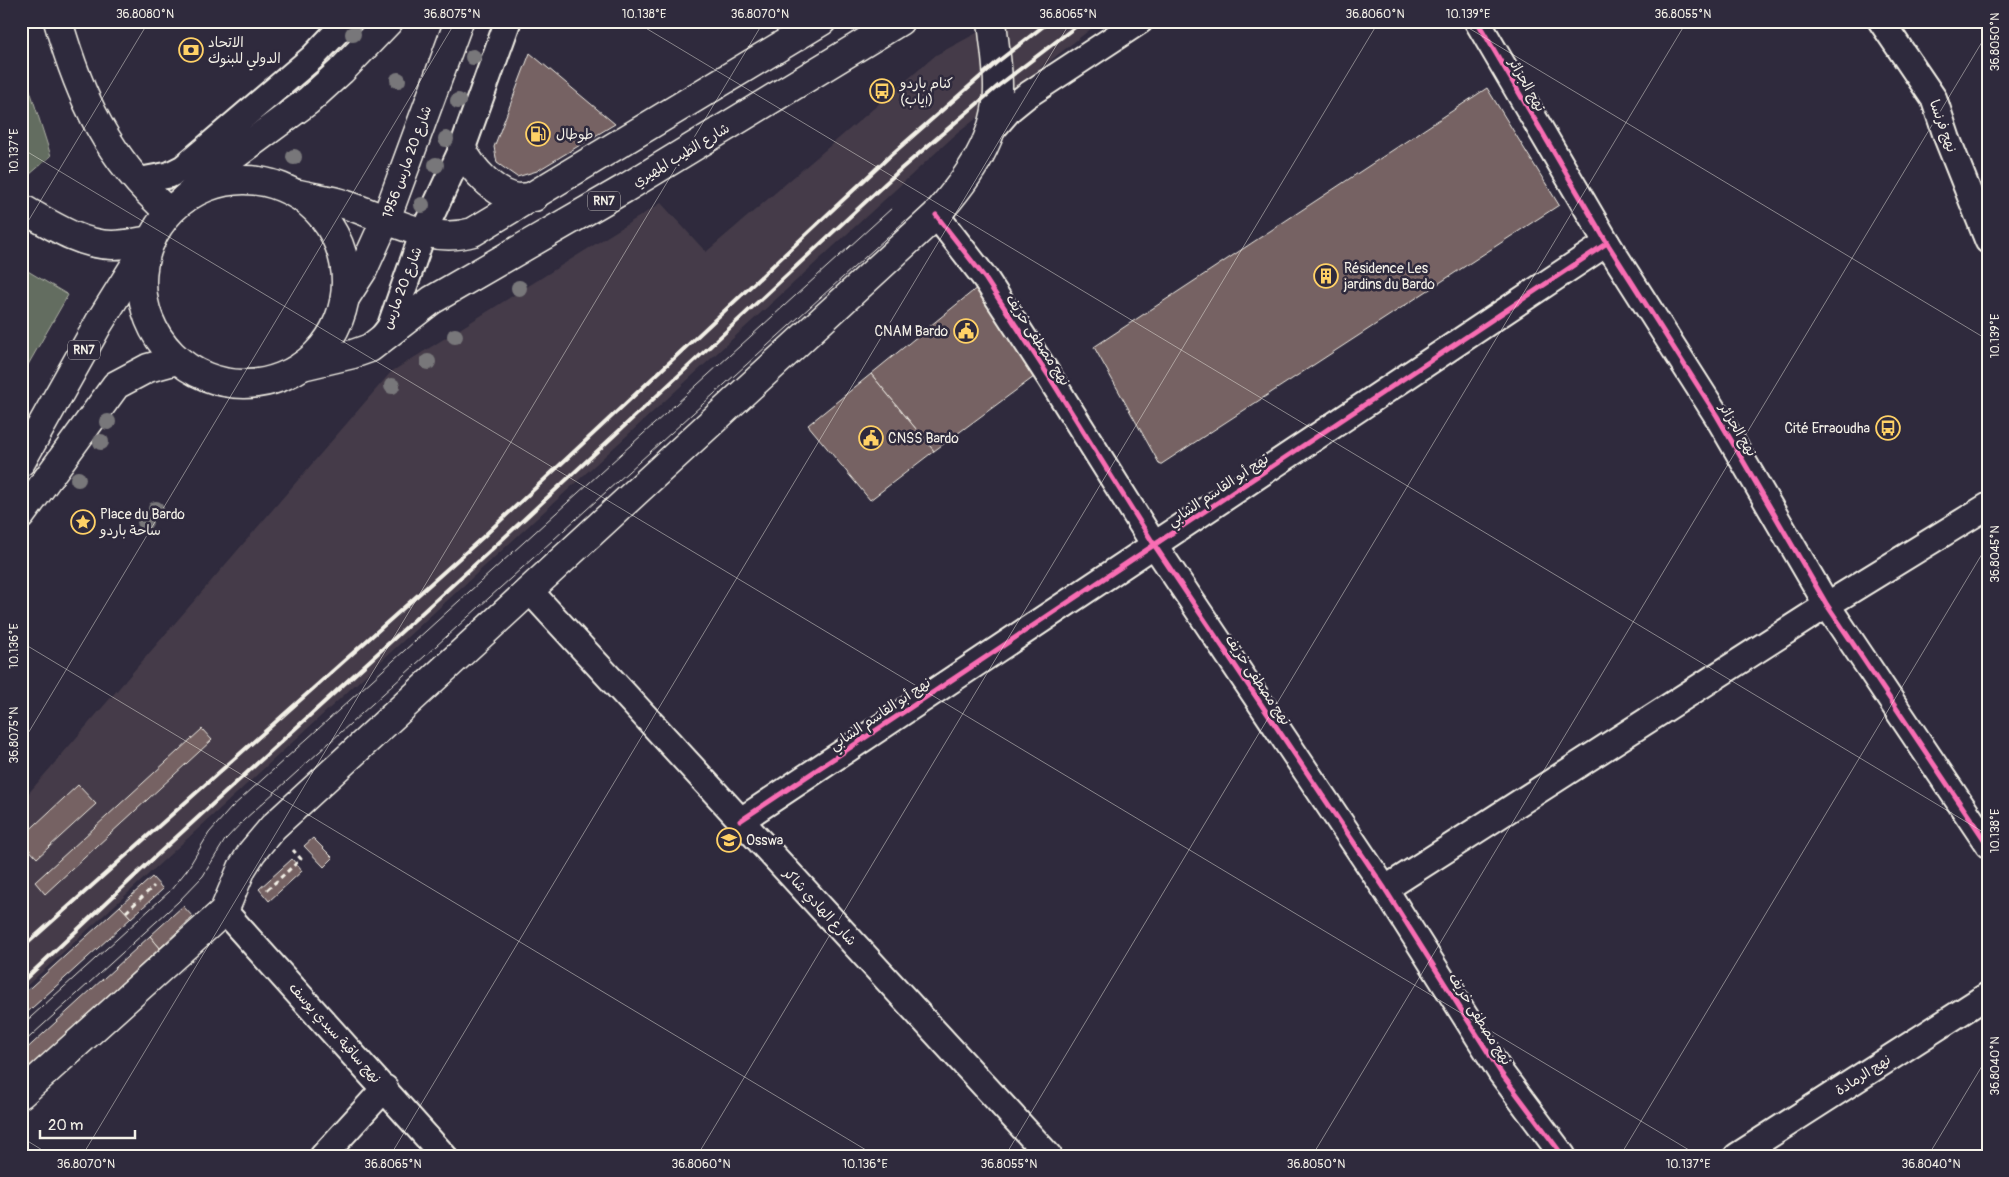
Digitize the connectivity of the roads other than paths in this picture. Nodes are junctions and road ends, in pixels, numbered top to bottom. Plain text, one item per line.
1 (58, 21) edge
2 (347, 21) edge
3 (389, 21) edge
4 (459, 21) edge
5 (508, 21) edge
6 (822, 21) edge
7 (900, 21) edge
8 (992, 21) edge
9 (1140, 21) edge
10 (1477, 21) edge
11 (1881, 21) edge
12 (992, 131) junction
13 (462, 149) junction
14 (138, 181) junction
15 (298, 194) junction
16 (534, 197) junction
17 (177, 206) junction
18 (21, 208) edge
19 (936, 215) junction
20 (386, 219) junction
21 (423, 233) junction
22 (151, 240) junction
23 (1988, 241) edge
24 (1606, 244) junction
25 (345, 298) junction
26 (378, 342) junction
27 (177, 360) junction
28 (302, 366) junction
29 (21, 462) edge
30 (1988, 506) edge
31 (21, 515) edge
32 (1155, 546) junction
33 (530, 591) junction
34 (1827, 605) junction
35 (740, 820) junction
36 (1988, 845) edge
37 (1385, 889) junction
38 (224, 911) junction
39 (1988, 995) edge
40 (385, 1088) junction
41 (21, 1094) edge
42 (323, 1156) edge
43 (444, 1156) edge
44 (1049, 1156) edge
45 (1563, 1156) edge
46 (1737, 1156) edge

1 - 14 main road
2 - 14 street
3 - 17 main road
4 - 20 main road, شارع 20 مارس 1956
5 - 13 street
6 - 16 main road, RN7
7 - 26 main road, شارع الطيب المهيري / RN7
8 - 12 main road
9 - 12 street
10 - 24 street, نهج الجزائر
11 - 23 street, نهج فرنسا
12 - 19 main road
13 - 16 main road
13 - 21 street
14 - 17 main road
15 - 17 main road, RN7
15 - 20 main road, RN7
15 - 25 main road, RN7
16 - 21 main road, RN7
17 - 22 main road, RN7
18 - 22 main road
19 - 32 street, نهج مصطفى خريّف
19 - 33 main road
20 - 21 main road, RN7
20 - 25 main road, شارع 20 مارس 1956
21 - 26 street, شارع 20 مارس
22 - 27 main road, RN7
22 - 29 main road, RN7
24 - 32 street, نهج أبو القاسم الشابي
24 - 34 street, نهج الجزائر
25 - 28 main road, RN7
26 - 28 main road, شارع الطيب المهيري / RN7
27 - 28 main road, RN7
27 - 31 main road
30 - 34 street
32 - 35 street, نهج أبو القاسم الشابي
32 - 37 street, نهج مصطفى خريّف
33 - 35 street, شارع الهادي شاكر
33 - 38 main road
34 - 36 street, نهج الجزائر
34 - 37 street
35 - 44 street, شارع الهادي شاكر
37 - 45 street, نهج مصطفى خريّف
38 - 40 street, نهج ساقية سيدي يوسف
38 - 41 main road
39 - 46 street, نهج الرمادة
40 - 42 street
40 - 43 street, نهج ساقية سيدي يوسف

